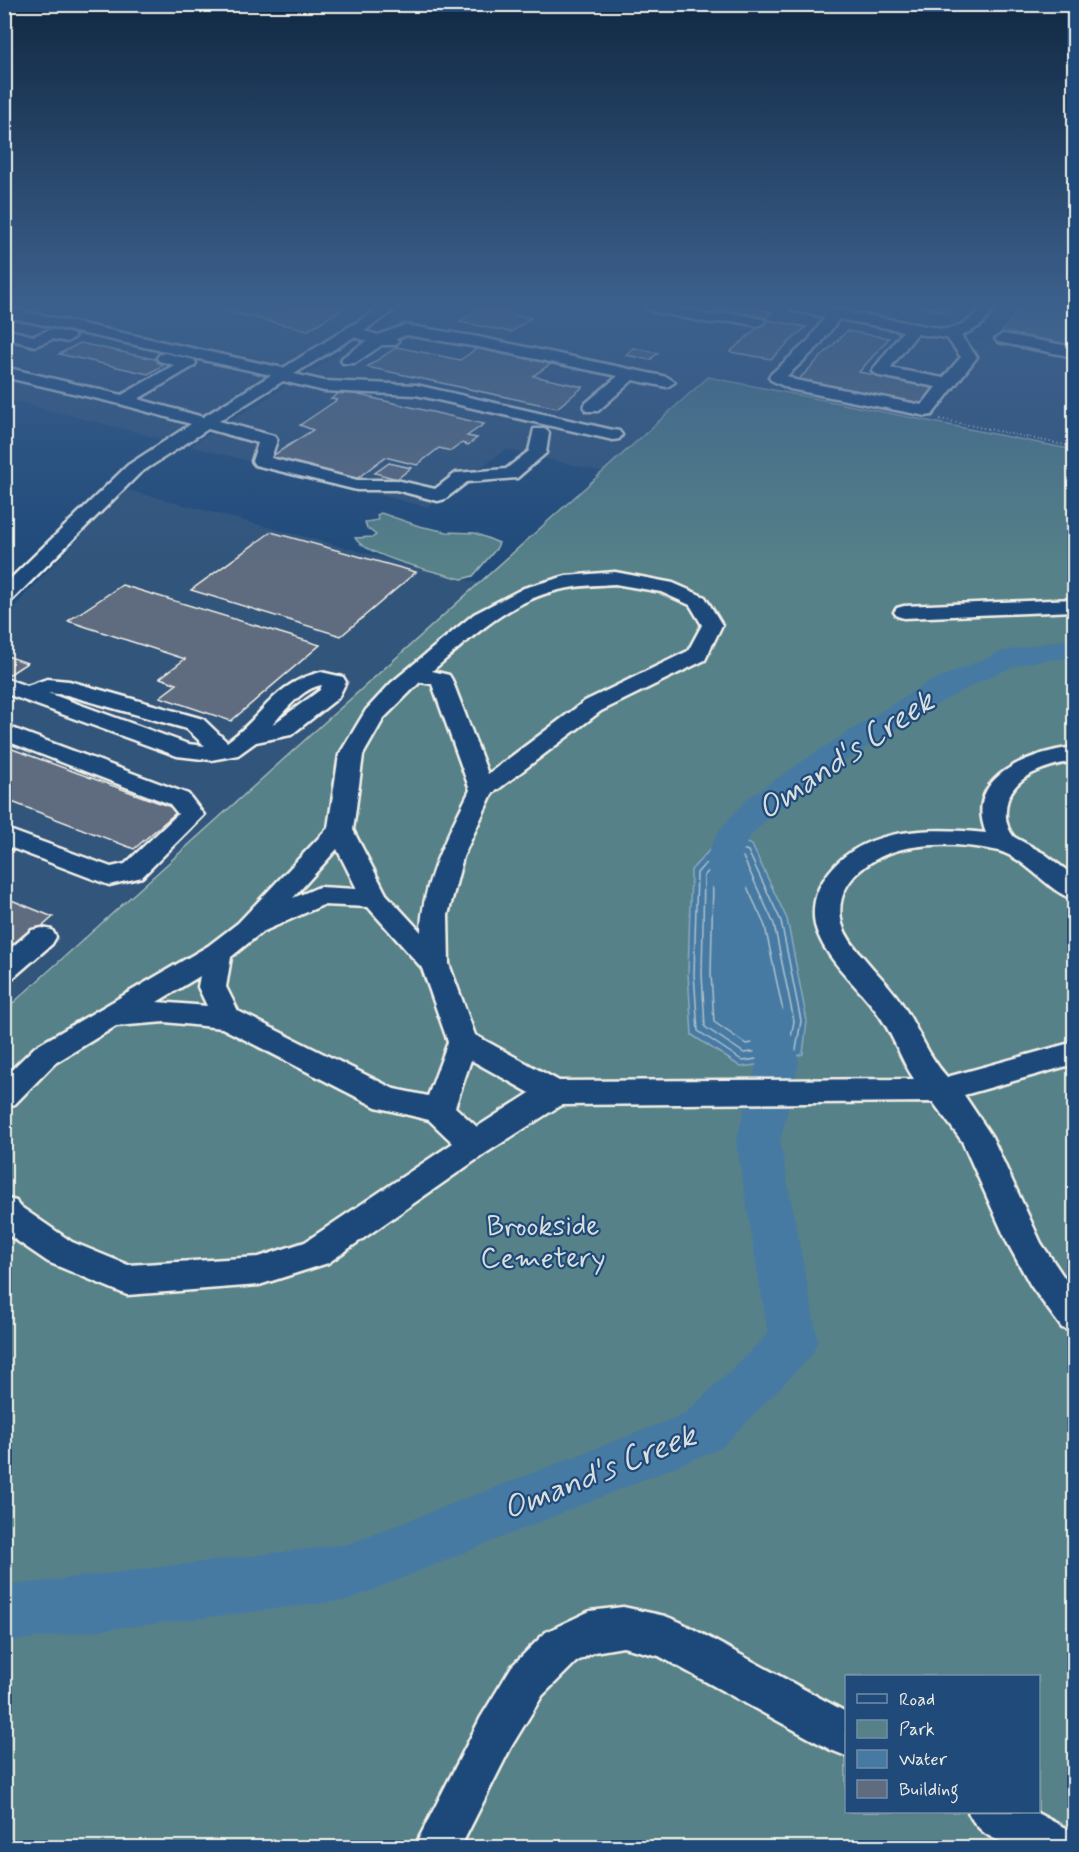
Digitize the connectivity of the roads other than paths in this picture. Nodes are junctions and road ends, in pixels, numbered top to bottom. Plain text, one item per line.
1 (96, 393) edge
2 (135, 393) edge
3 (252, 393) edge
4 (375, 393) edge
5 (431, 393) edge
6 (608, 393) edge
7 (837, 393) edge
8 (940, 393) edge
9 (124, 400) junction
10 (592, 407) dead end
11 (205, 422) junction
12 (556, 422) junction
13 (540, 433) junction
14 (613, 435) dead end
15 (4, 597) edge
16 (1074, 605) edge
17 (904, 612) dead end
18 (416, 674) junction
19 (4, 685) edge
20 (4, 732) edge
21 (252, 736) dead end
22 (1074, 754) edge
23 (482, 790) junction
24 (340, 830) junction
25 (4, 836) edge
26 (1005, 843) junction
27 (1074, 890) edge
28 (375, 899) junction
29 (248, 930) junction
30 (42, 937) dead end
31 (218, 953) junction
32 (435, 964) junction
33 (4, 970) edge
34 (107, 1017) junction
35 (227, 1018) junction
36 (464, 1042) junction
37 (1074, 1053) edge
38 (941, 1090) junction
39 (555, 1094) junction
40 (4, 1096) edge
41 (438, 1110) junction
42 (475, 1144) junction
43 (4, 1211) edge
44 (1074, 1317) edge
45 (845, 1734) edge
46 (992, 1813) edge
47 (436, 1848) edge
48 (1057, 1848) edge

1 - 9 street
2 - 9 street
3 - 11 street
4 - 13 street
5 - 12 street
6 - 10 street
7 - 8 street
9 - 11 street
11 - 13 street
11 - 15 street
12 - 13 street
12 - 14 street
16 - 17 street
18 - 23 street
18 - 23 street
18 - 24 street
19 - 21 street
20 - 25 street
22 - 26 street
23 - 32 street
24 - 28 street
24 - 29 street
26 - 27 street
26 - 38 street
28 - 29 street
28 - 32 street
29 - 31 street
30 - 33 street
31 - 34 street
31 - 35 street
32 - 36 street
34 - 35 street
34 - 40 street
35 - 41 street
36 - 39 street
36 - 41 street
37 - 38 street
38 - 39 street
38 - 44 street
39 - 42 street
41 - 42 street
42 - 43 street
45 - 47 street
46 - 48 street

